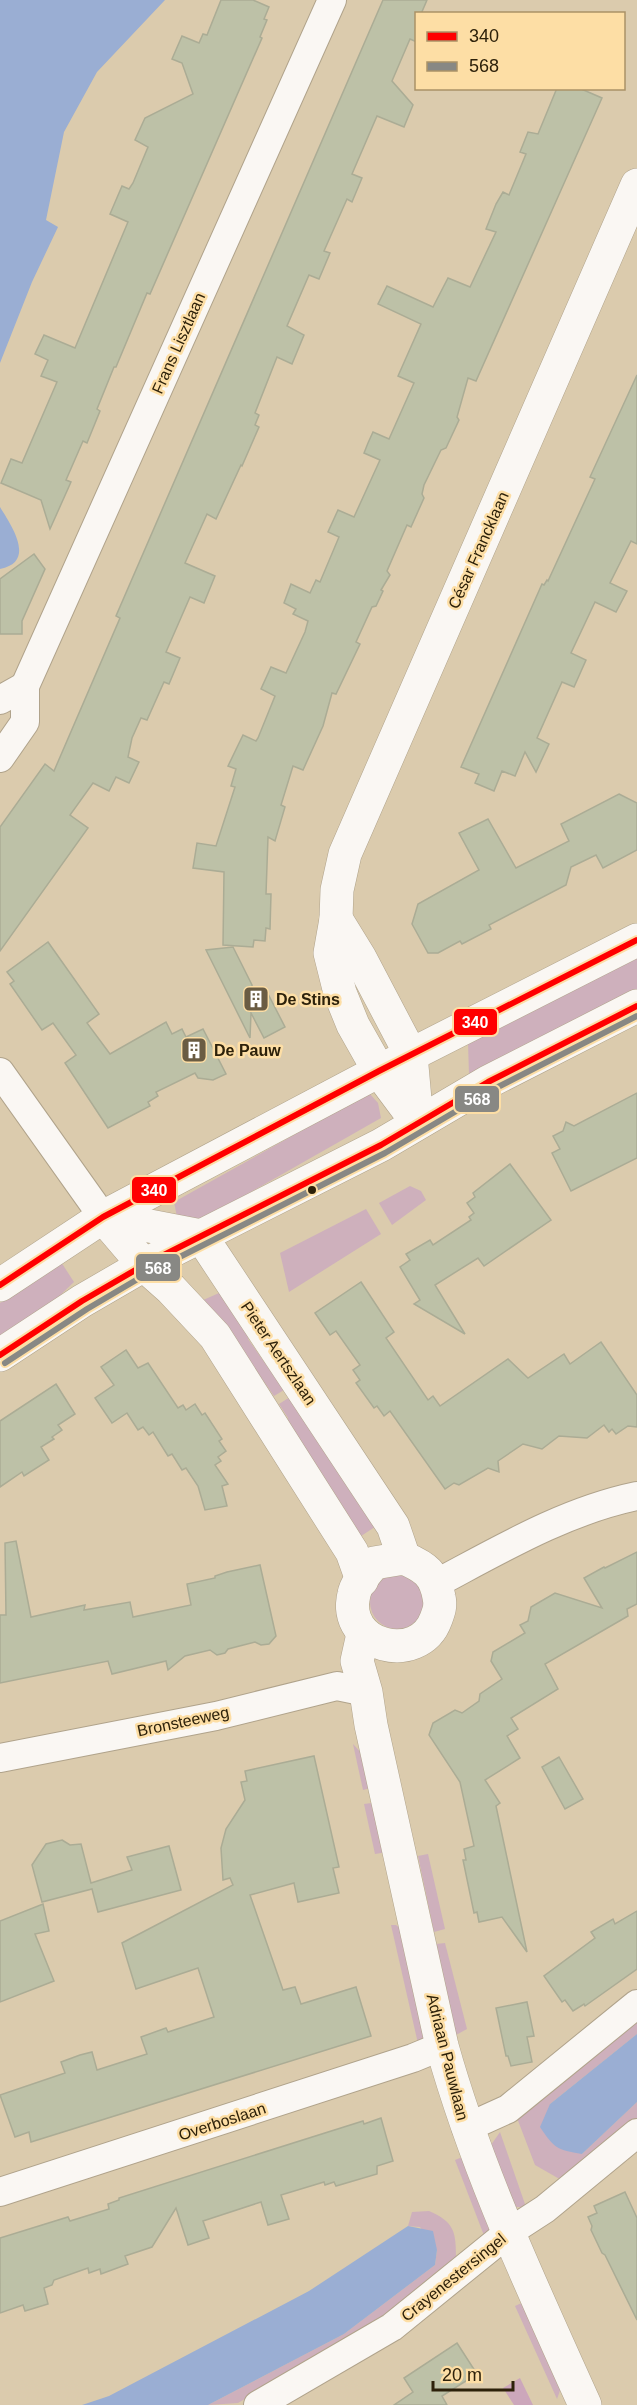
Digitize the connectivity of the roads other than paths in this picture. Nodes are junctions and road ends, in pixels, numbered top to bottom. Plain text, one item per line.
1 (332, 0) edge
2 (635, 198) edge
3 (25, 686) junction
4 (0, 700) edge
5 (0, 759) edge
6 (336, 919) junction
7 (637, 940) edge
8 (637, 1006) edge
9 (411, 1055) junction
10 (379, 1071) junction
11 (0, 1072) edge
12 (417, 1122) junction
13 (103, 1217) junction
14 (201, 1236) junction
15 (144, 1265) junction
16 (0, 1285) edge
17 (0, 1355) edge
18 (637, 1496) edge
19 (404, 1558) junction
20 (362, 1580) junction
21 (436, 1583) junction
22 (363, 1634) junction
23 (395, 1646) junction
24 (366, 1692) junction
25 (0, 1758) edge
26 (637, 2004) edge
27 (442, 2046) junction
28 (466, 2128) junction
29 (637, 2133) edge
30 (0, 2192) edge
31 (497, 2242) junction
32 (258, 2405) edge
33 (585, 2405) edge

1 - 3 street, Frans Lisztlaan
2 - 6 main road, César Francklaan
3 - 4 street
3 - 5 street
6 - 9 main road
6 - 10 main road, César Francklaan
7 - 9 main road
8 - 12 main road
9 - 10 main road
9 - 12 main road
10 - 12 main road, César Francklaan
10 - 13 main road
11 - 13 street
12 - 14 main road
13 - 14 main road
13 - 15 main road
13 - 16 main road
14 - 15 main road
14 - 19 main road, Pieter Aertszlaan
15 - 17 main road
15 - 20 main road
18 - 21 street
19 - 20 main road
19 - 21 main road
20 - 22 main road
21 - 23 main road
22 - 23 main road
22 - 24 main road, Adriaan Pauwlaan
23 - 24 main road
24 - 25 street, Bronsteeweg
24 - 27 main road, Adriaan Pauwlaan
26 - 28 street
27 - 28 main road, Adriaan Pauwlaan
27 - 30 street, Overboslaan
28 - 31 main road, Adriaan Pauwlaan
29 - 31 street, Crayenestersingel
31 - 32 street, Crayenestersingel
31 - 33 main road, Adriaan Pauwlaan

